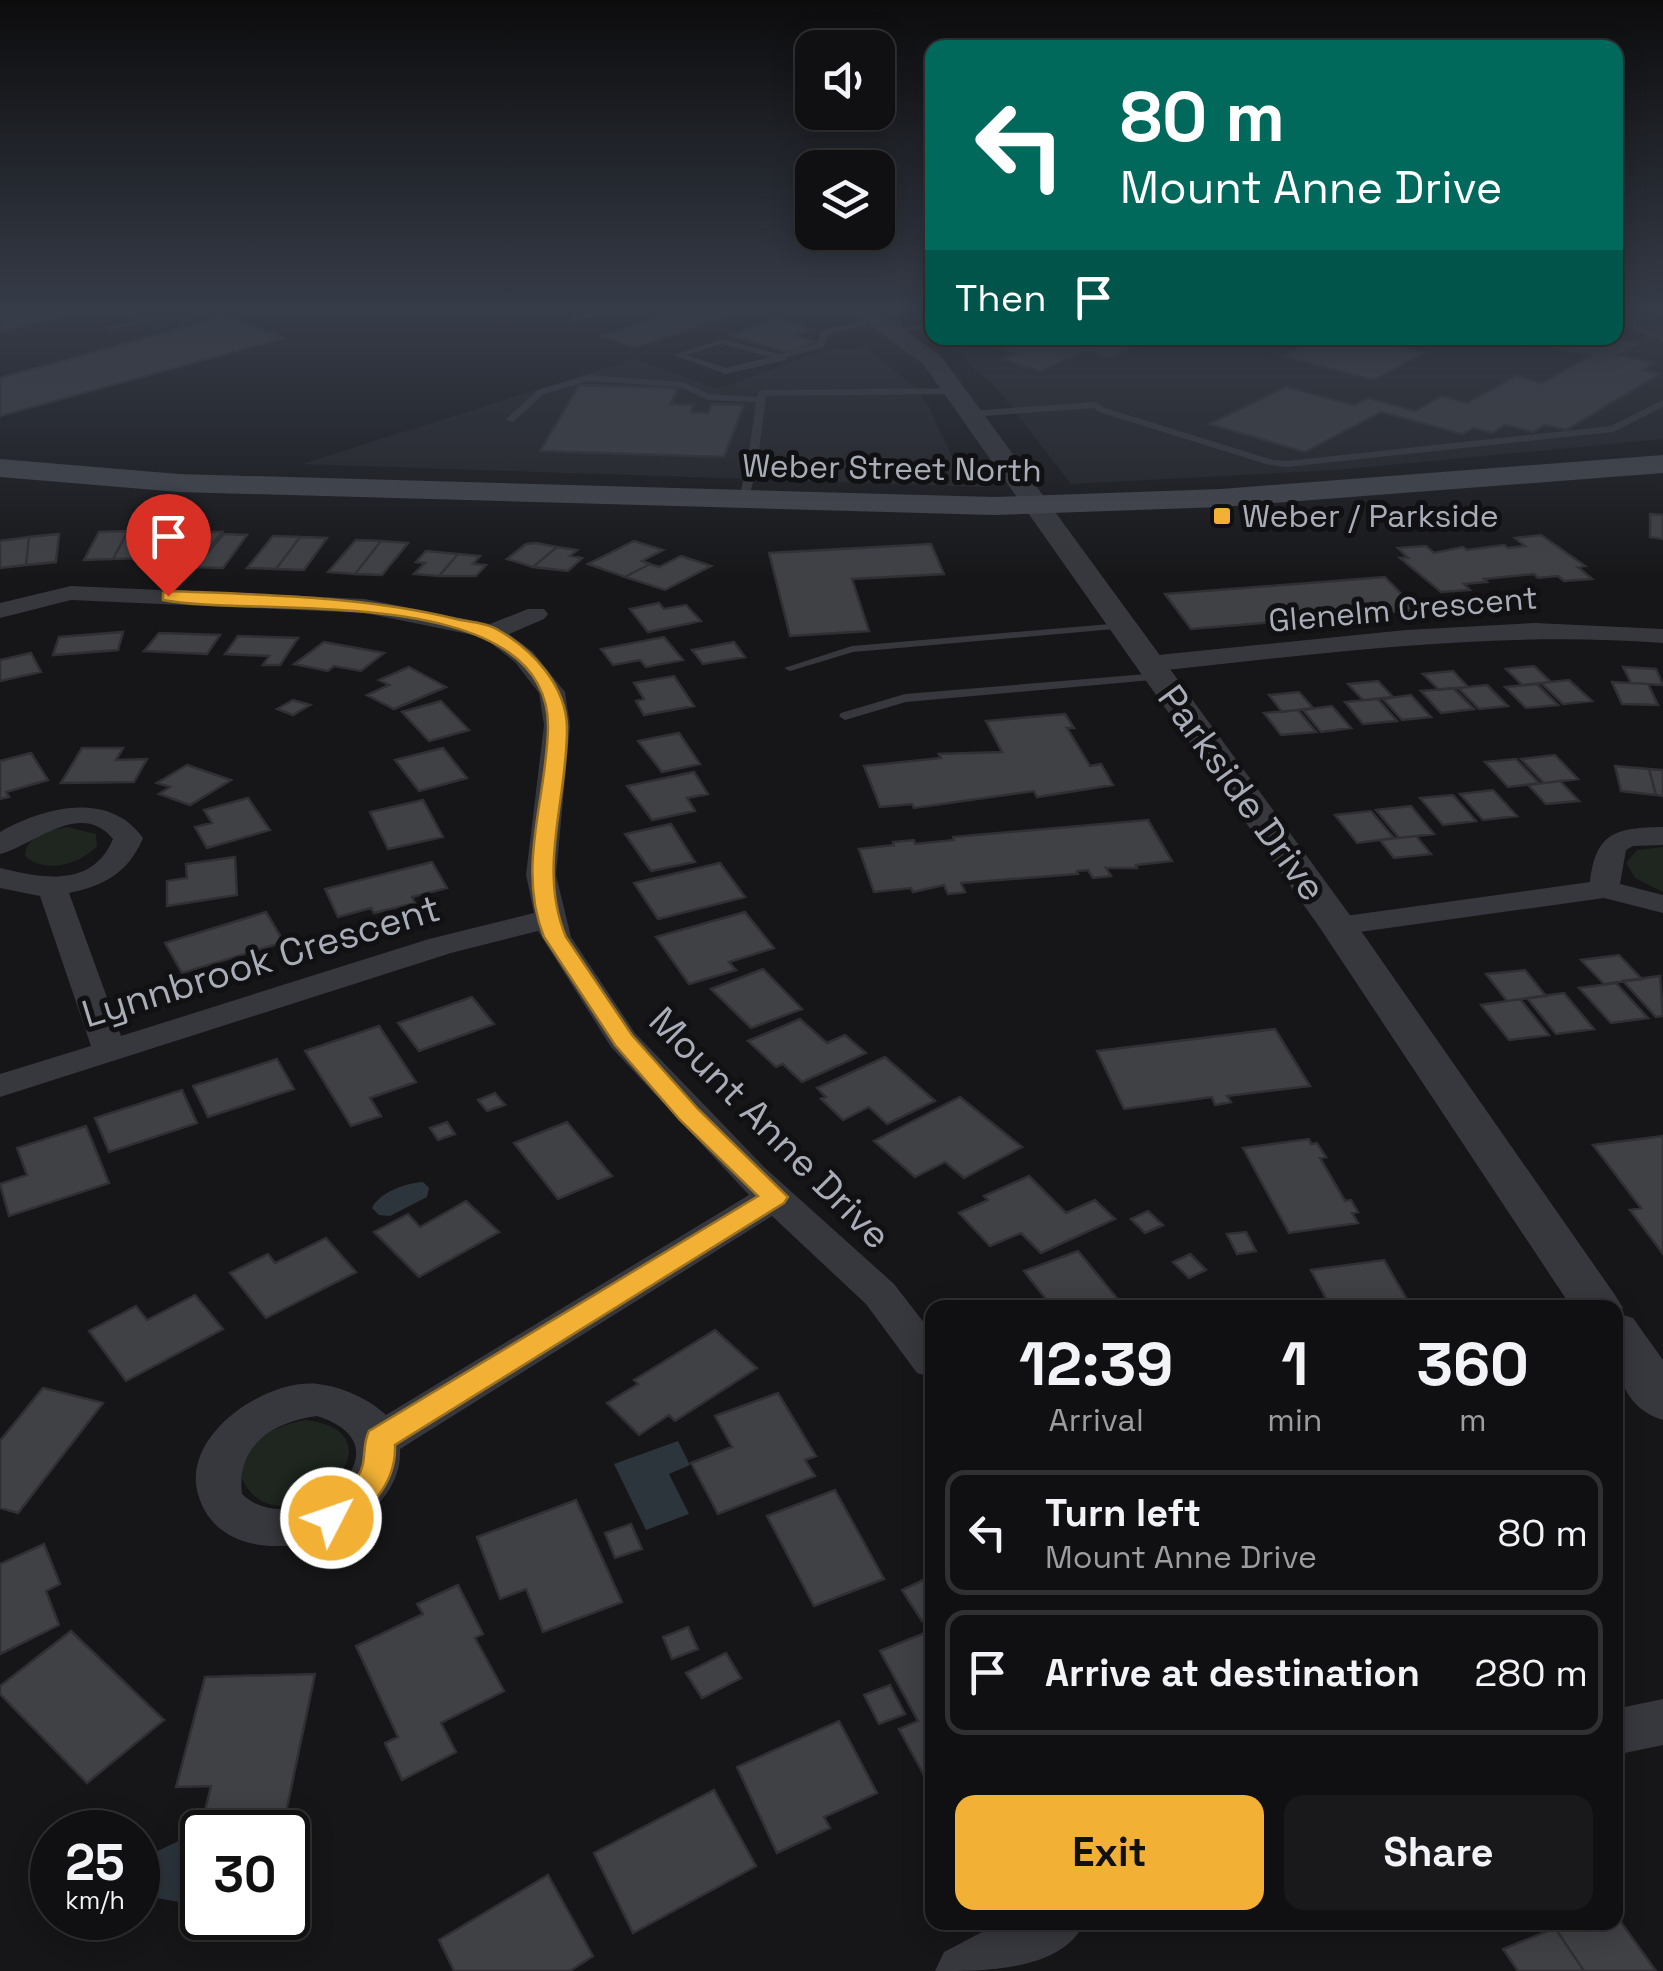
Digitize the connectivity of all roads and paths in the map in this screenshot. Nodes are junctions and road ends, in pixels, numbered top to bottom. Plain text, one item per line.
1 (533, 399) edge
2 (743, 399) edge
3 (961, 399) edge
4 (761, 400) joint
5 (1663, 403) edge
6 (971, 414) junction
7 (510, 420) dead end
8 (1663, 464) edge
9 (0, 468) edge
10 (742, 502) junction
11 (1038, 505) junction
12 (0, 611) edge
13 (536, 614) dead end
14 (1122, 626) junction
15 (492, 632) junction
16 (1663, 636) edge
17 (790, 668) dead end
18 (1154, 670) junction
19 (845, 716) dead end
20 (1663, 836) edge
21 (0, 845) edge
22 (0, 877) edge
23 (52, 887) junction
24 (1604, 889) junction
25 (1663, 904) edge
26 (548, 920) junction
27 (1338, 926) junction
28 (109, 1049) junction
29 (0, 1086) edge
30 (775, 1197) junction
31 (1593, 1300) edge
32 (1623, 1343) edge
33 (925, 1353) edge
34 (1663, 1400) edge
35 (380, 1440) dead end
36 (1663, 1722) edge
37 (1623, 1730) edge
38 (1042, 1930) edge
39 (963, 1971) edge

1 - 7 lane
2 - 4 lane
3 - 6 street, Parkside Drive
4 - 10 lane
5 - 6 lane
6 - 11 street, Parkside Drive
8 - 11 main road, Weber Street North
9 - 10 main road, Weber Street North
10 - 11 main road, Weber Street North
11 - 14 street, Parkside Drive
12 - 15 street, Mount Anne Drive
13 - 15 street
14 - 17 lane
14 - 18 street, Parkside Drive
15 - 26 street, Mount Anne Drive
16 - 18 street, Glenelm Crescent
18 - 19 lane
18 - 27 street, Parkside Drive
20 - 24 street
21 - 23 street
22 - 23 street
23 - 28 street
24 - 25 street
24 - 27 street
26 - 28 street, Lynnbrook Crescent
26 - 30 street, Mount Anne Drive
27 - 31 street, Parkside Drive
28 - 29 street, Lynnbrook Crescent
30 - 33 street, Mount Anne Drive
30 - 35 street
32 - 34 street
36 - 37 street
38 - 39 street

